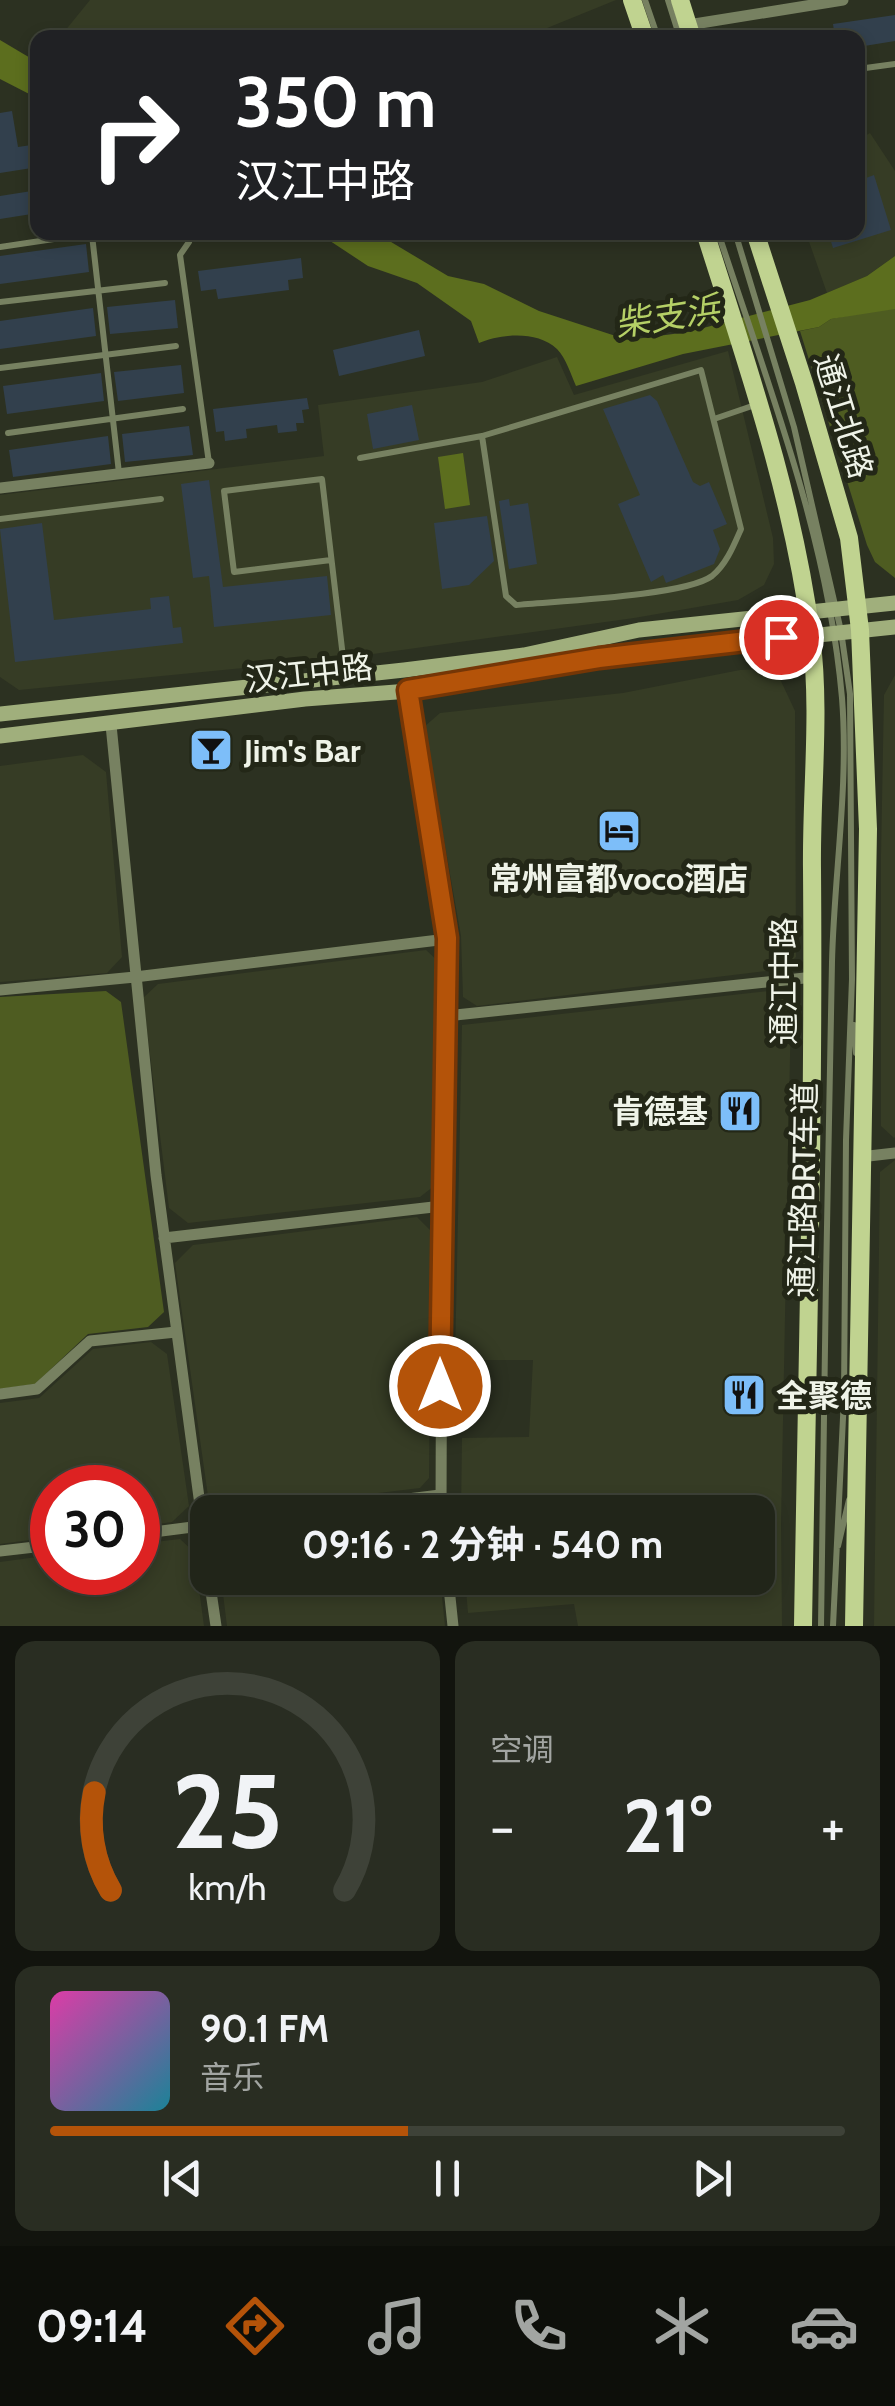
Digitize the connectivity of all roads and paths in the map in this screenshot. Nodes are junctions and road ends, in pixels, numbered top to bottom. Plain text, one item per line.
1 (632, 0) edge
2 (645, 0) edge
3 (668, 0) edge
4 (680, 0) edge
5 (842, 0) edge
6 (821, 2) edge
7 (642, 30) edge
8 (655, 30) edge
9 (685, 30) edge
10 (686, 30) edge
11 (704, 30) edge
12 (895, 64) edge
13 (865, 68) edge
14 (54, 240) edge
15 (95, 240) edge
16 (708, 240) edge
17 (720, 240) edge
18 (738, 240) edge
19 (757, 240) edge
20 (189, 242) dead end
21 (0, 248) edge
22 (165, 283) dead end
23 (99, 291) junction
24 (0, 302) edge
25 (735, 305) junction
26 (748, 345) junction
27 (176, 346) dead end
28 (106, 355) junction
29 (0, 368) edge
30 (759, 404) junction
31 (183, 410) dead end
32 (113, 419) junction
33 (714, 419) junction
34 (8, 433) dead end
35 (482, 436) junction
36 (360, 458) dead end
37 (208, 464) joint
38 (119, 474) junction
39 (0, 488) edge
40 (161, 499) dead end
41 (0, 518) edge
42 (330, 560) junction
43 (895, 603) edge
44 (858, 607) junction
45 (832, 610) junction
46 (808, 614) junction
47 (895, 626) edge
48 (860, 630) junction
49 (837, 631) junction
50 (811, 634) junction
51 (346, 676) junction
52 (408, 690) junction
53 (0, 714) edge
54 (111, 725) junction
55 (0, 736) edge
56 (447, 938) junction
57 (135, 977) junction
58 (814, 977) junction
59 (852, 979) junction
60 (0, 990) edge
61 (446, 1016) junction
62 (895, 1154) edge
63 (860, 1157) junction
64 (442, 1206) junction
65 (164, 1238) junction
66 (176, 1332) junction
67 (0, 1394) edge
68 (856, 1470) junction
69 (200, 1495) edge
70 (440, 1495) edge
71 (190, 1527) edge
72 (160, 1531) edge
73 (30, 1548) edge
74 (0, 1552) edge
75 (834, 1562) junction
76 (211, 1595) edge
77 (450, 1595) edge
78 (216, 1626) edge
79 (454, 1626) edge
80 (802, 1626) edge
81 (821, 1626) edge
82 (833, 1626) edge
83 (854, 1626) edge

1 - 7 main road
2 - 8 lane
3 - 9 lane
4 - 10 main road
5 - 6 street
6 - 11 street
12 - 13 lane
14 - 21 lane
15 - 23 lane
16 - 25 main road
17 - 25 lane
18 - 45 lane, 通江路BRT车道
19 - 44 main road, 通江北路
20 - 37 lane
22 - 23 lane
23 - 24 lane
23 - 28 lane
25 - 26 main road, 通江中路
26 - 30 main road, 通江中路
26 - 45 lane, 通江路BRT车道
27 - 28 lane
28 - 29 lane
28 - 32 lane
30 - 33 lane
30 - 46 main road, 通江中路
31 - 32 lane
32 - 34 lane
32 - 38 lane
33 - 35 lane
33 - 35 lane
35 - 36 lane
37 - 38 street
38 - 39 street
40 - 41 lane
42 - 42 lane
42 - 51 lane
43 - 44 main road, 汉江中路
44 - 45 main road, 汉江中路
44 - 48 main road, 通江北路
45 - 46 main road, 汉江中路
45 - 49 lane, 通江路BRT车道
46 - 50 main road, 通江中路
46 - 51 main road, 汉江中路
47 - 48 main road, 汉江中路
48 - 49 main road, 汉江中路
48 - 63 main road
49 - 50 main road, 汉江中路
49 - 59 lane, 通江路BRT车道
49 - 81 lane, 通江路BRT车道
50 - 52 main road, 汉江中路
50 - 58 main road, 通江中路
51 - 53 main road, 汉江中路
52 - 54 main road, 汉江中路
52 - 56 street
54 - 55 main road, 汉江中路
54 - 57 street
56 - 57 street
56 - 61 street
57 - 60 street
57 - 65 street
58 - 61 street
58 - 80 main road, 通江中路
59 - 63 lane
59 - 75 lane, 通江路BRT车道
61 - 64 street
62 - 63 street
63 - 68 main road
64 - 65 street
64 - 70 street
65 - 66 street
66 - 67 street
66 - 69 street
68 - 75 lane
68 - 83 main road
71 - 72 street
73 - 74 street
75 - 82 lane, 通江路BRT车道
76 - 78 street
77 - 79 street

